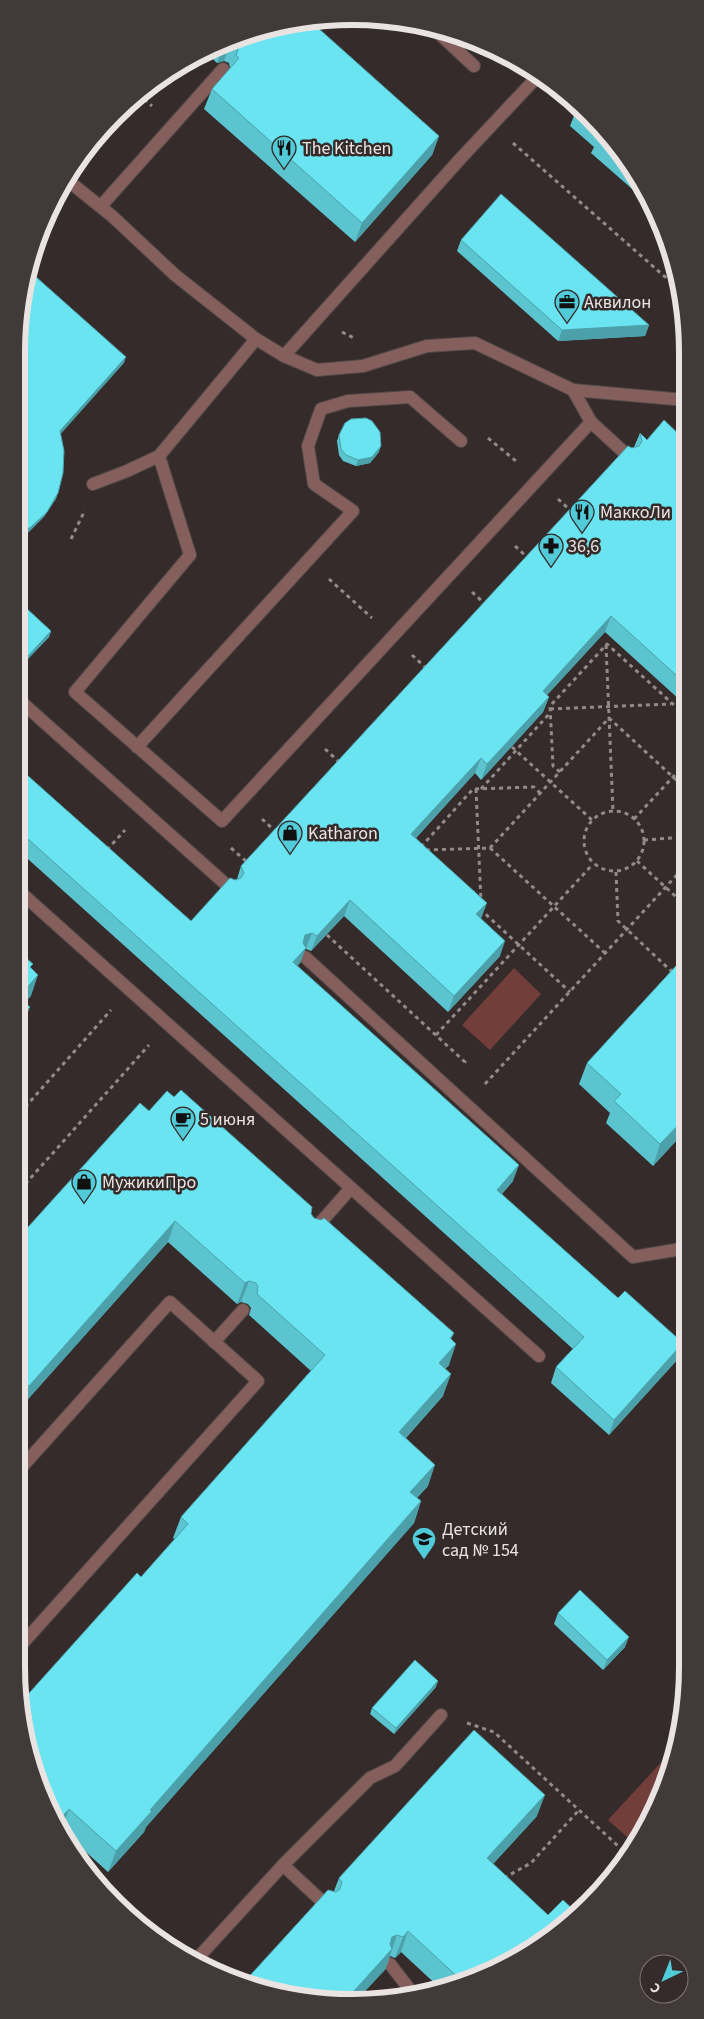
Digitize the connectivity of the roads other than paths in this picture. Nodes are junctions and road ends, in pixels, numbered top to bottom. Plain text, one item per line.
1 (444, 38) edge
2 (474, 66) dead end
3 (223, 69) dead end
4 (534, 80) edge
5 (72, 183) edge
6 (101, 206) junction
7 (256, 339) junction
8 (284, 356) junction
9 (573, 390) junction
10 (679, 399) edge
11 (591, 422) junction
12 (462, 441) dead end
13 (159, 456) junction
14 (628, 456) edge
15 (93, 484) dead end
16 (25, 705) edge
17 (137, 747) junction
18 (230, 888) edge
19 (25, 896) edge
20 (305, 958) edge
21 (351, 1188) junction
22 (311, 1233) edge
23 (679, 1249) edge
24 (243, 1310) edge
25 (214, 1342) junction
26 (539, 1356) dead end
27 (25, 1461) edge
28 (25, 1641) edge
29 (441, 1715) road end
30 (283, 1865) junction
31 (326, 1905) edge
32 (199, 1956) edge
33 (390, 1964) edge
34 (409, 1989) edge

1 - 2 lane
3 - 6 lane
4 - 8 lane
5 - 6 lane
6 - 7 lane
7 - 8 lane
7 - 13 lane
8 - 9 lane
9 - 10 lane
9 - 11 lane
11 - 14 lane
11 - 17 lane
12 - 17 lane
13 - 15 lane
13 - 17 lane
16 - 18 lane
19 - 21 lane
20 - 23 lane
21 - 22 lane
21 - 26 lane
24 - 25 lane
25 - 27 lane
25 - 28 lane
29 - 30 lane
30 - 31 lane
30 - 32 lane
33 - 34 lane

